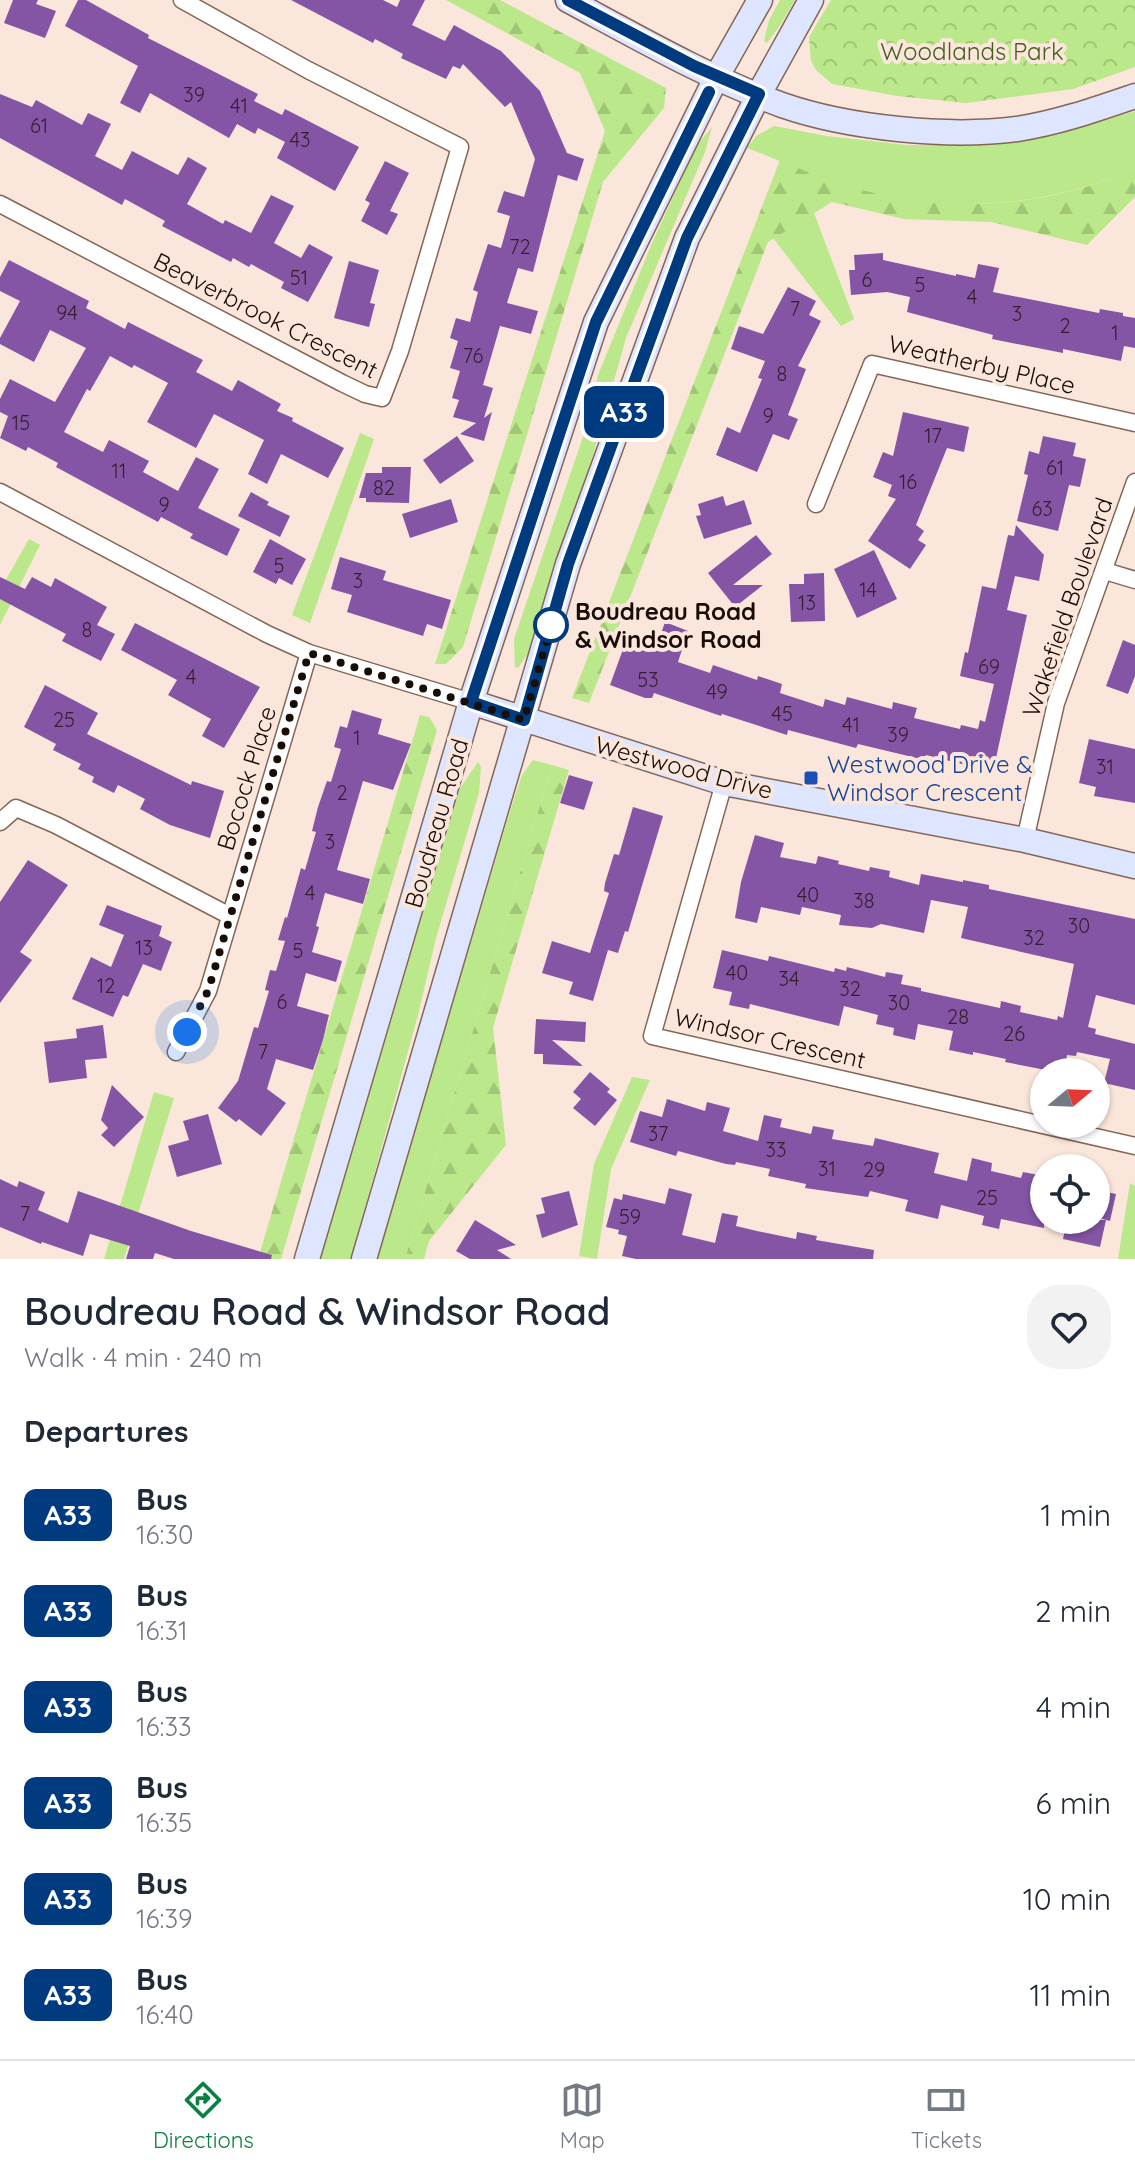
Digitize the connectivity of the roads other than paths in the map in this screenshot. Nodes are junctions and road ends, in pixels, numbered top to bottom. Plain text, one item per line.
1 (182, 0) edge
2 (568, 0) edge
3 (760, 0) edge
4 (811, 0) edge
5 (717, 76) junction
6 (759, 94) junction
7 (1135, 96) edge
8 (0, 204) edge
9 (1135, 423) edge
10 (1135, 482) edge
11 (0, 492) edge
12 (816, 504) dead end
13 (1105, 571) junction
14 (1135, 580) edge
15 (309, 653) junction
16 (471, 702) junction
17 (524, 720) junction
18 (724, 783) junction
19 (0, 822) edge
20 (1025, 840) junction
21 (1135, 866) edge
22 (230, 916) junction
23 (176, 1052) dead end
24 (1135, 1146) edge
25 (307, 1259) edge
26 (364, 1259) edge

1 - 8 street, Beaverbrook Crescent
2 - 5 main road
3 - 5 main road, Boudreau Road
4 - 6 main road
5 - 6 main road
5 - 16 main road, Boudreau Road
6 - 7 main road
6 - 17 main road
9 - 12 street, Weatherby Place
10 - 13 street, Wakefield Boulevard
11 - 15 street
13 - 14 street
13 - 20 street, Wakefield Boulevard
15 - 16 street
15 - 22 street, Bocock Place
16 - 17 main road, Westwood Drive
16 - 25 main road, Boudreau Road
17 - 18 main road, Westwood Drive
17 - 26 main road
18 - 20 main road, Westwood Drive
18 - 24 street, Windsor Crescent
19 - 22 street
20 - 21 main road, Westwood Drive
22 - 23 street, Bocock Place

